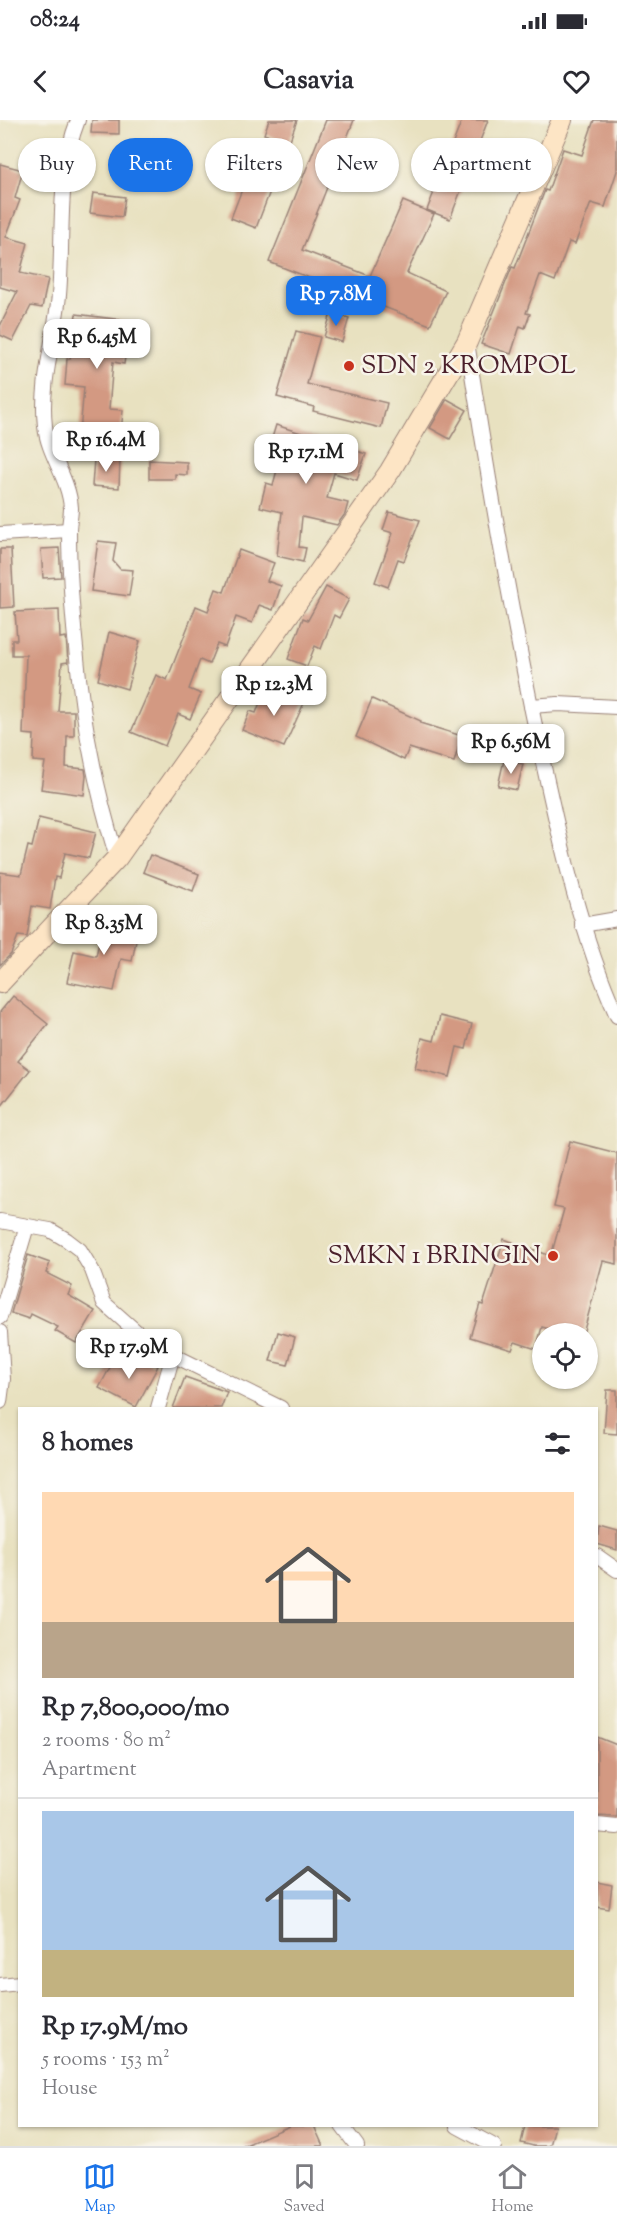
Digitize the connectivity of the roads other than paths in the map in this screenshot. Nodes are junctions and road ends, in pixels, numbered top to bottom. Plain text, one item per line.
1 (78, 120) edge
2 (562, 120) edge
3 (466, 342) junction
4 (69, 530) junction
5 (0, 534) edge
6 (531, 706) junction
7 (617, 707) edge
8 (117, 858) junction
9 (617, 919) edge
10 (582, 925) junction
11 (0, 983) edge
12 (617, 1016) edge
13 (0, 1221) edge
14 (27, 1226) junction
15 (0, 1317) edge
16 (0, 1332) edge
17 (173, 1355) junction
18 (0, 1402) edge
19 (158, 1407) edge
20 (279, 1407) edge
21 (598, 1557) edge
22 (617, 1570) edge
23 (598, 1825) edge
24 (617, 1827) edge
25 (18, 1983) edge
26 (0, 1984) edge
27 (343, 2127) edge
28 (459, 2127) edge
29 (357, 2146) edge
30 (494, 2146) edge

1 - 4 street
2 - 3 street
3 - 6 street
3 - 8 street
4 - 5 street
4 - 8 street
6 - 7 street
6 - 10 street
8 - 11 street
9 - 10 street
10 - 12 street
13 - 14 street
14 - 15 street
14 - 17 street
16 - 18 street
17 - 19 street
17 - 20 street
21 - 22 street
23 - 24 street
25 - 26 street
27 - 29 street
28 - 30 street

